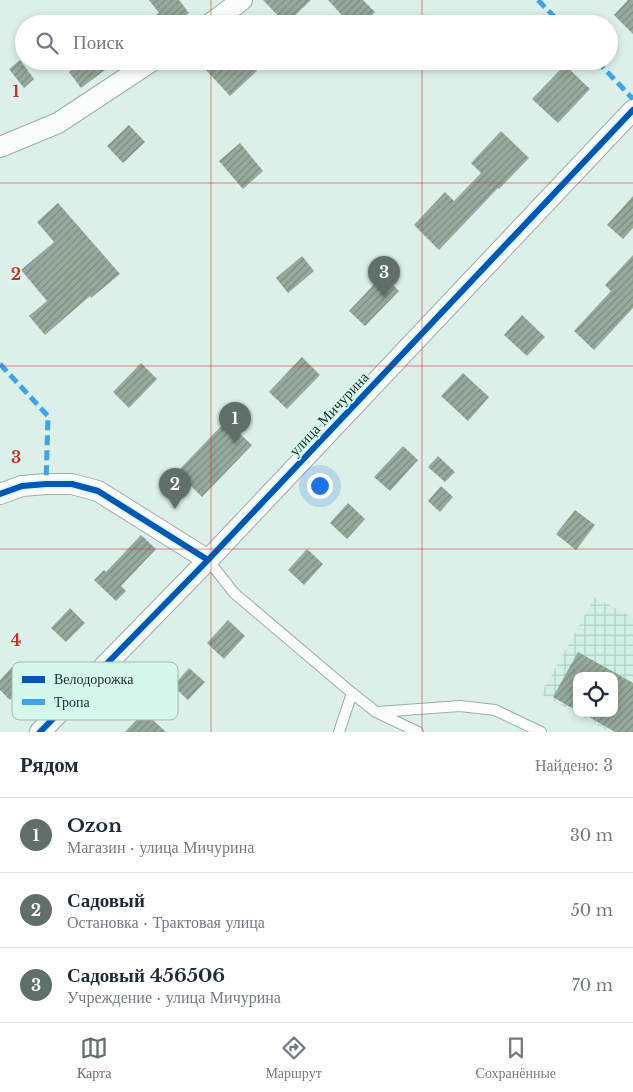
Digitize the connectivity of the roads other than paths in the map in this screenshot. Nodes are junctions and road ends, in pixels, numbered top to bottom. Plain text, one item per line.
1 (242, 0) edge
2 (222, 15) edge
3 (138, 70) edge
4 (633, 110) edge
5 (0, 147) edge
6 (0, 494) edge
7 (208, 560) junction
8 (108, 662) edge
9 (352, 692) junction
10 (376, 712) junction
11 (52, 720) edge
12 (40, 732) edge
13 (339, 732) edge
14 (418, 732) edge
15 (541, 732) edge

1 - 2 street
3 - 5 street
4 - 7 street, улица Мичурина
6 - 7 street
7 - 8 street, улица Мичурина
7 - 9 lane
9 - 10 lane
9 - 13 lane
10 - 14 lane
10 - 15 lane
11 - 12 street, улица Мичурина

